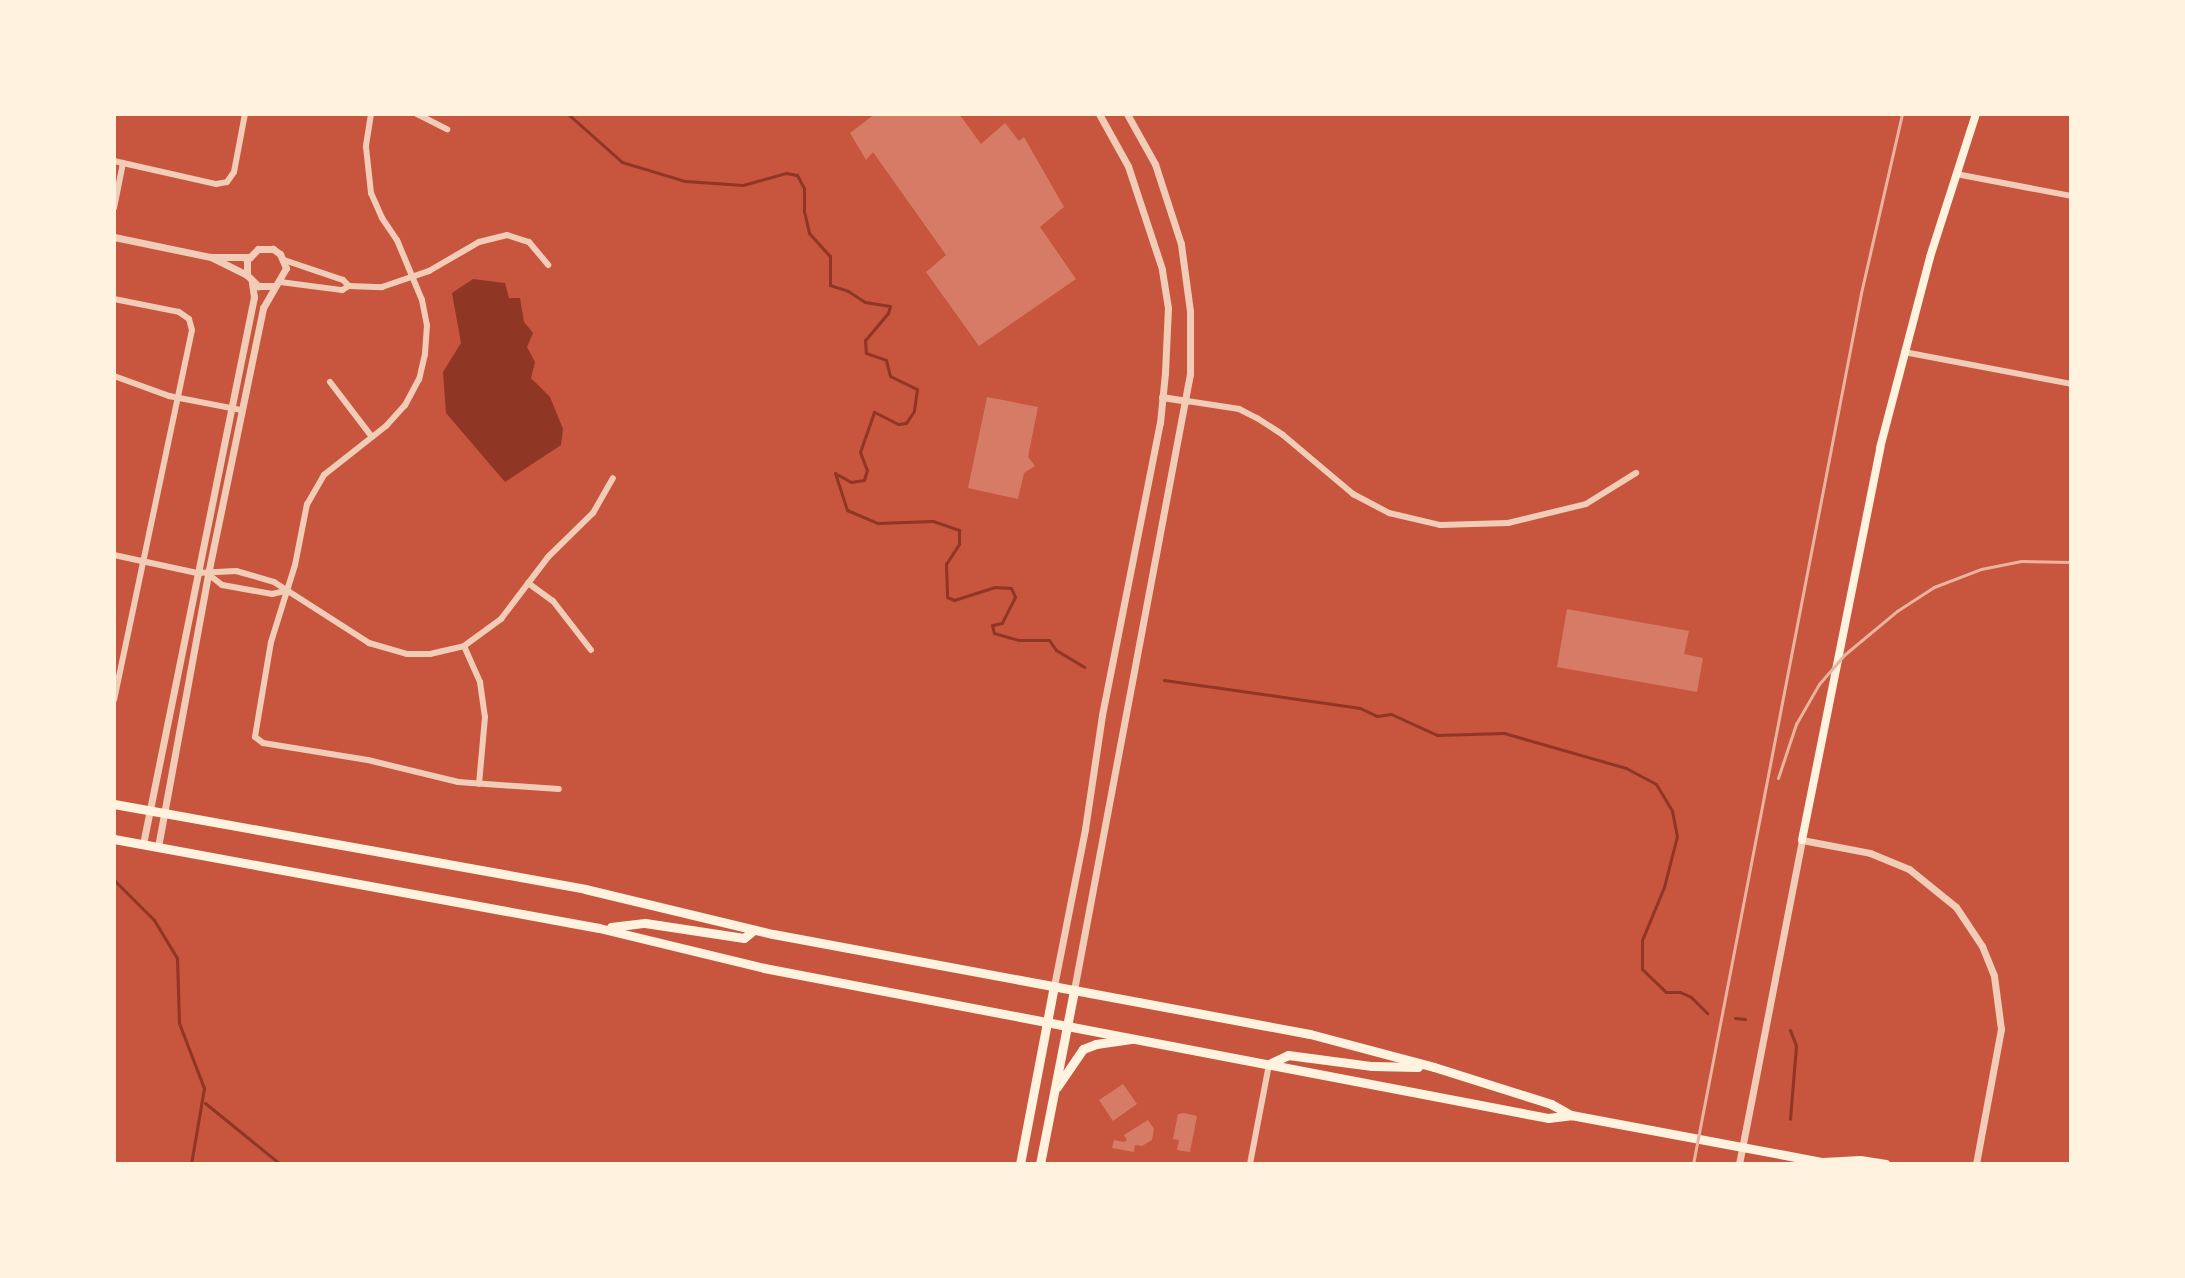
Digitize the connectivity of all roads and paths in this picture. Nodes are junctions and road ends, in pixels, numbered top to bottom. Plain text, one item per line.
1 (245, 114) edge
2 (371, 114) edge
3 (417, 114) edge
4 (1127, 114) edge
5 (1976, 114) edge
6 (1101, 115) edge
7 (447, 129) dead end
8 (114, 161) edge
9 (123, 163) junction
10 (1956, 174) junction
11 (2071, 196) edge
12 (114, 208) edge
13 (114, 237) edge
14 (211, 257) junction
15 (250, 257) junction
16 (284, 260) junction
17 (548, 265) dead end
18 (325, 276) junction
19 (414, 277) junction
20 (250, 279) junction
21 (277, 284) junction
22 (349, 286) junction
23 (323, 287) junction
24 (114, 299) edge
25 (1904, 352) junction
26 (114, 376) edge
27 (330, 382) dead end
28 (2071, 384) edge
29 (1162, 397) junction
30 (179, 398) junction
31 (1187, 401) junction
32 (231, 408) junction
33 (241, 410) junction
34 (372, 437) junction
35 (1636, 473) dead end
36 (613, 478) dead end
37 (114, 555) edge
38 (143, 561) junction
39 (197, 573) junction
40 (208, 574) junction
41 (253, 576) junction
42 (528, 583) junction
43 (250, 590) junction
44 (285, 591) junction
45 (464, 646) junction
46 (591, 650) dead end
47 (114, 700) edge
48 (479, 784) junction
49 (559, 789) dead end
50 (114, 804) edge
51 (150, 810) junction
52 (164, 813) junction
53 (114, 839) edge
54 (1802, 840) junction
55 (143, 844) junction
56 (158, 847) junction
57 (599, 928) junction
58 (754, 930) junction
59 (1054, 986) junction
60 (1074, 990) junction
61 (1048, 1020) junction
62 (1067, 1024) junction
63 (1142, 1038) junction
64 (1269, 1064) junction
65 (1434, 1067) junction
66 (1053, 1093) junction
67 (1571, 1115) junction
68 (1825, 1163) edge
69 (1020, 1164) edge
70 (1040, 1164) edge
71 (1250, 1164) edge
72 (1739, 1164) edge
73 (1886, 1164) edge
74 (1976, 1164) edge

1 - 9 street
2 - 19 street
3 - 7 street
4 - 31 street
5 - 10 main road
6 - 29 street
8 - 9 street
9 - 12 street
10 - 11 street
10 - 25 main road
13 - 14 street
14 - 15 street
14 - 20 street
15 - 16 street
15 - 20 street
16 - 18 street
16 - 21 street
17 - 19 street
18 - 22 street
18 - 23 street
19 - 22 street
19 - 34 street
20 - 21 street
20 - 32 street
21 - 23 street
21 - 33 street
22 - 23 street
24 - 30 street
25 - 28 street
25 - 54 main road
26 - 30 street
27 - 34 street
29 - 31 street
29 - 59 street
30 - 32 street
30 - 38 street
31 - 35 street
31 - 60 street
32 - 33 street
32 - 39 street
33 - 40 street
34 - 44 street
36 - 42 street
37 - 38 street
38 - 39 street
38 - 47 street
39 - 40 street
39 - 51 street
40 - 41 street
40 - 43 street
40 - 52 street
41 - 43 street
41 - 44 street
42 - 45 street
42 - 46 street
43 - 44 street
44 - 45 street
44 - 48 street
45 - 48 street
48 - 49 street
50 - 51 main road
51 - 52 main road
51 - 55 street
52 - 56 street
52 - 58 main road
53 - 55 main road
54 - 72 street
54 - 74 street
55 - 56 main road
56 - 57 main road
57 - 58 main road
57 - 61 main road
58 - 59 main road
59 - 60 main road
59 - 61 main road
60 - 62 main road
60 - 65 main road
61 - 62 main road
61 - 69 main road
62 - 63 main road
62 - 66 main road
63 - 64 main road
63 - 66 main road
64 - 65 main road
64 - 67 main road
64 - 71 street
65 - 67 main road
66 - 70 main road
67 - 68 main road
68 - 73 main road

